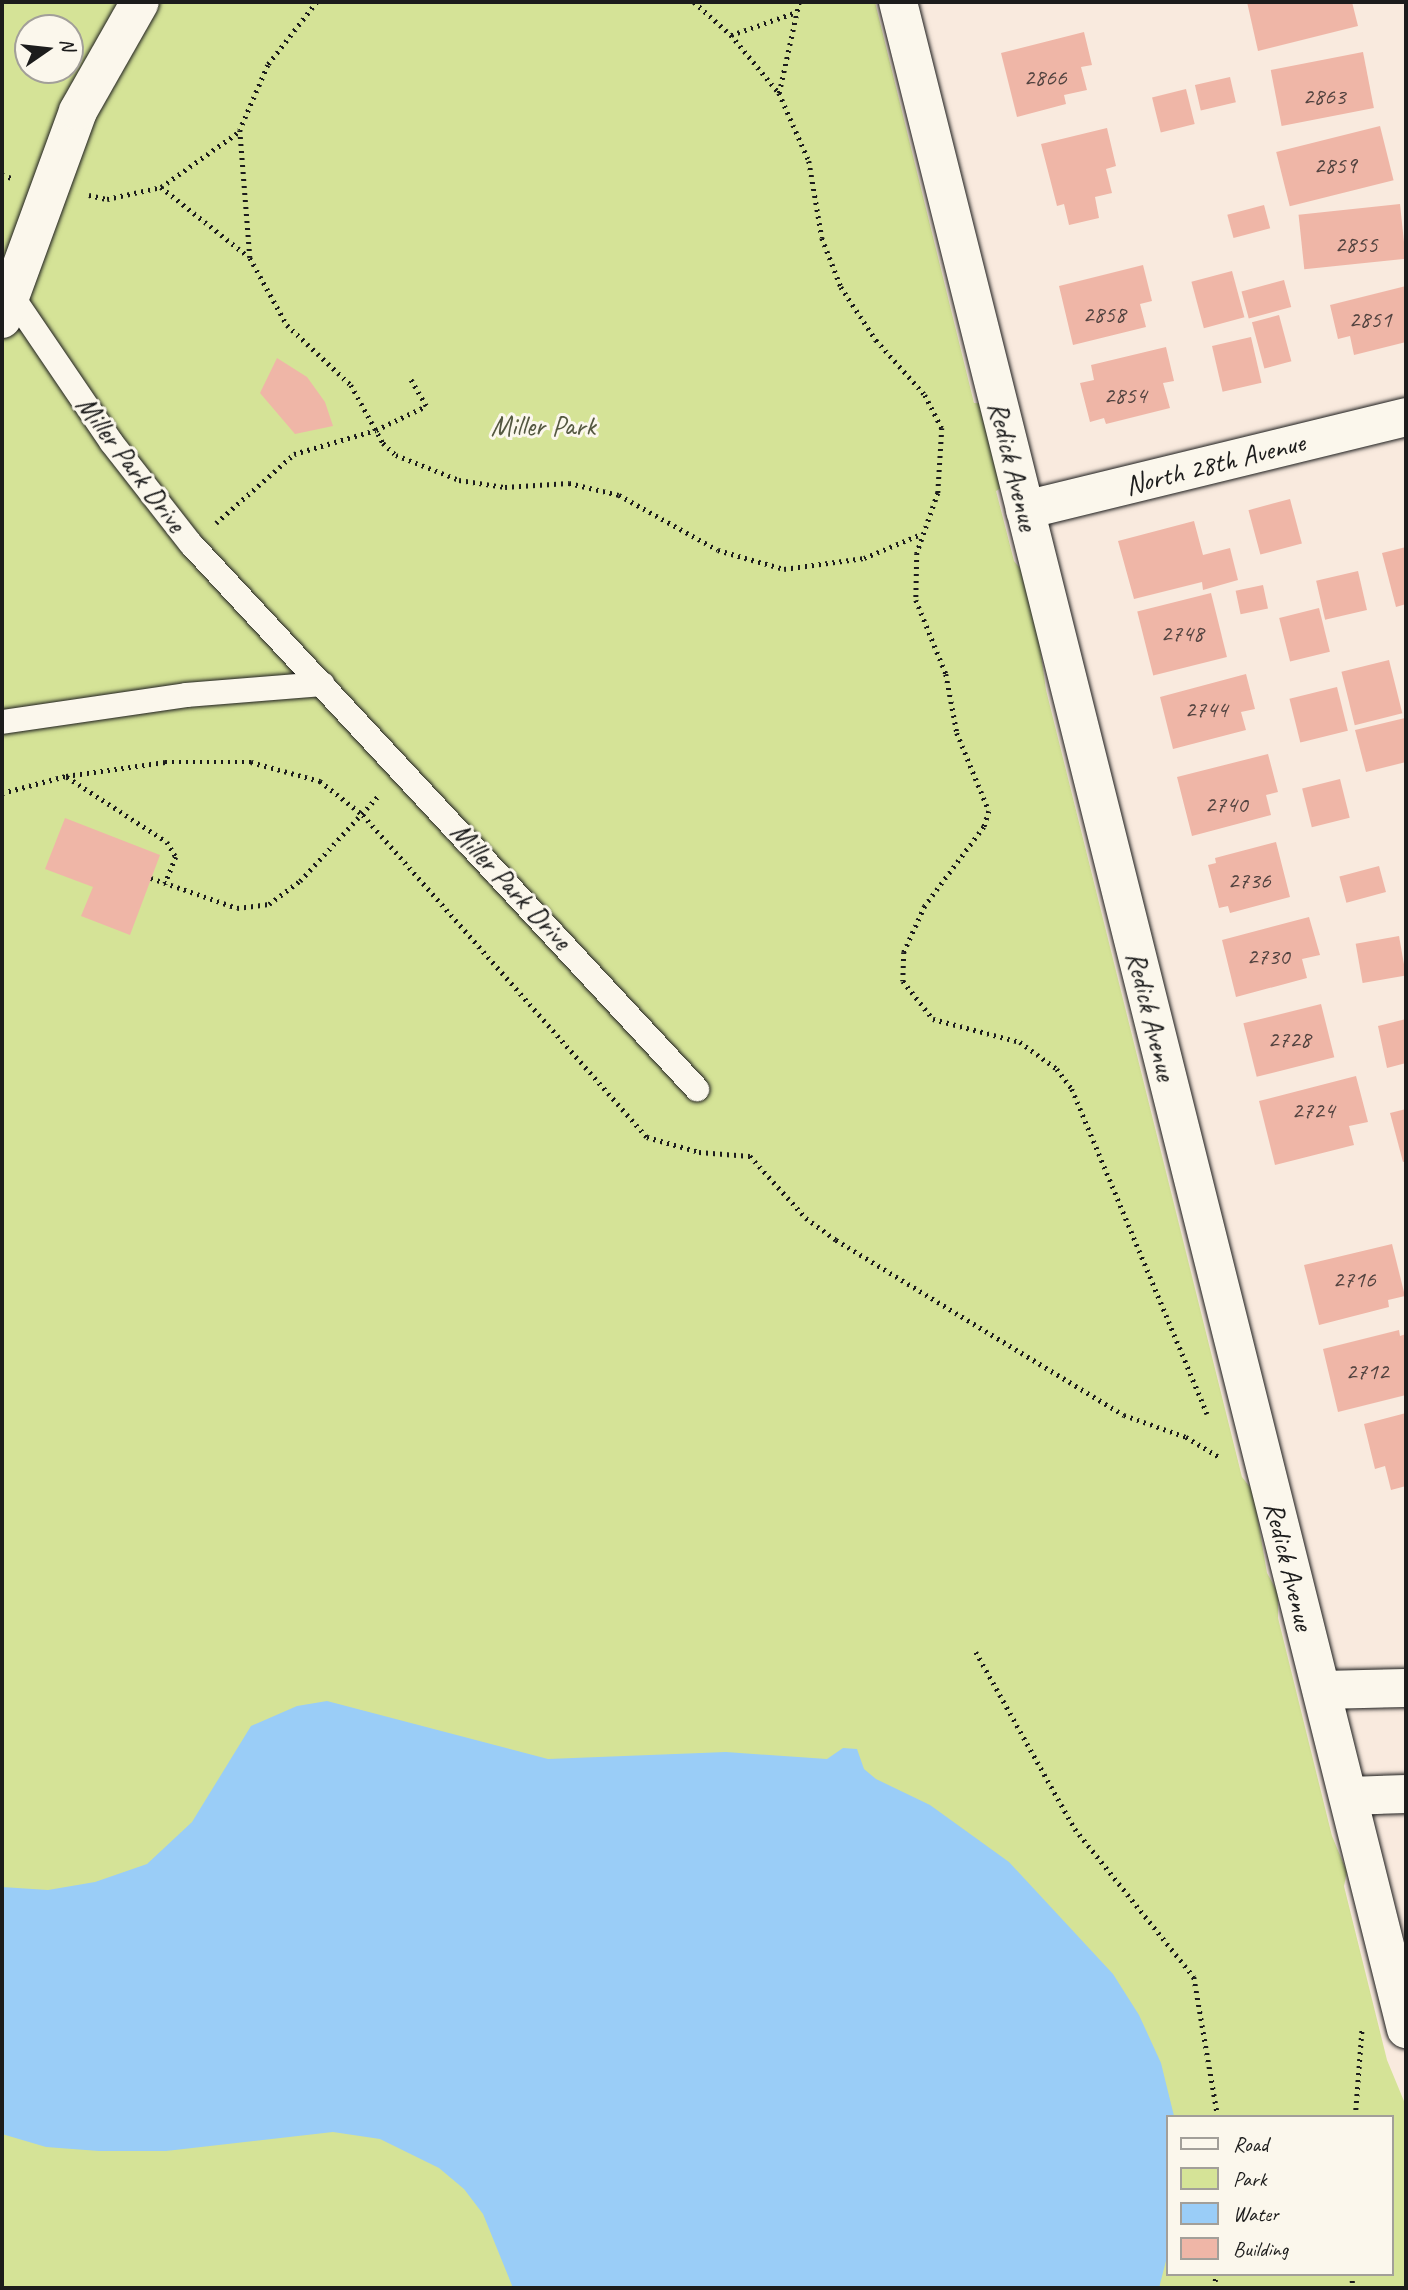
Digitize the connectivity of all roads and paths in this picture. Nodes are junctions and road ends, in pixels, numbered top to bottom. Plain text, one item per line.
1 (140, 2) edge
2 (317, 2) edge
3 (694, 2) edge
4 (799, 2) edge
5 (898, 2) edge
6 (798, 11) junction
7 (731, 34) junction
8 (779, 93) junction
9 (240, 130) junction
10 (2, 175) edge
11 (48, 187) junction
12 (161, 187) junction
13 (250, 258) junction
14 (6, 306) edge
15 (409, 377) dead end
16 (1406, 417) edge
17 (376, 430) junction
18 (1024, 510) junction
19 (921, 534) junction
20 (191, 544) junction
21 (323, 684) junction
22 (2, 722) edge
23 (402, 768) junction
24 (66, 776) junction
25 (2, 793) edge
26 (363, 815) junction
27 (151, 878) dead end
28 (165, 884) junction
29 (697, 1089) dead end
30 (1212, 1424) dead end
31 (1219, 1447) dead end
32 (1221, 1458) junction
33 (1225, 1464) dead end
34 (976, 1651) dead end
35 (1406, 1688) edge
36 (1322, 1690) junction
37 (1406, 1794) edge
38 (1349, 1796) junction
39 (1406, 2029) edge
40 (1218, 2115) edge

1 - 11 street, Miller Park Drive
2 - 9 path
3 - 7 path
4 - 6 path
5 - 18 street, Redick Avenue
6 - 7 path
6 - 8 path
7 - 8 path
8 - 19 path
9 - 12 path
9 - 13 path
10 - 11 path
11 - 12 path
11 - 14 street, Miller Park Drive
12 - 13 path
13 - 17 path
14 - 20 lane, Miller Park Drive
15 - 17 path
16 - 18 street, North 28th Avenue
17 - 19 path
17 - 20 path
18 - 36 street, Redick Avenue
19 - 30 path
20 - 21 lane, Miller Park Drive
21 - 22 lane
21 - 23 lane, Miller Park Drive
23 - 26 path
23 - 29 lane, Miller Park Drive
24 - 25 path
24 - 26 path
24 - 28 path
26 - 28 path
26 - 32 path
27 - 28 path
31 - 32 path
32 - 33 path
34 - 40 path
35 - 36 street
36 - 38 street, Redick Avenue
37 - 38 street
38 - 39 street, Redick Avenue

